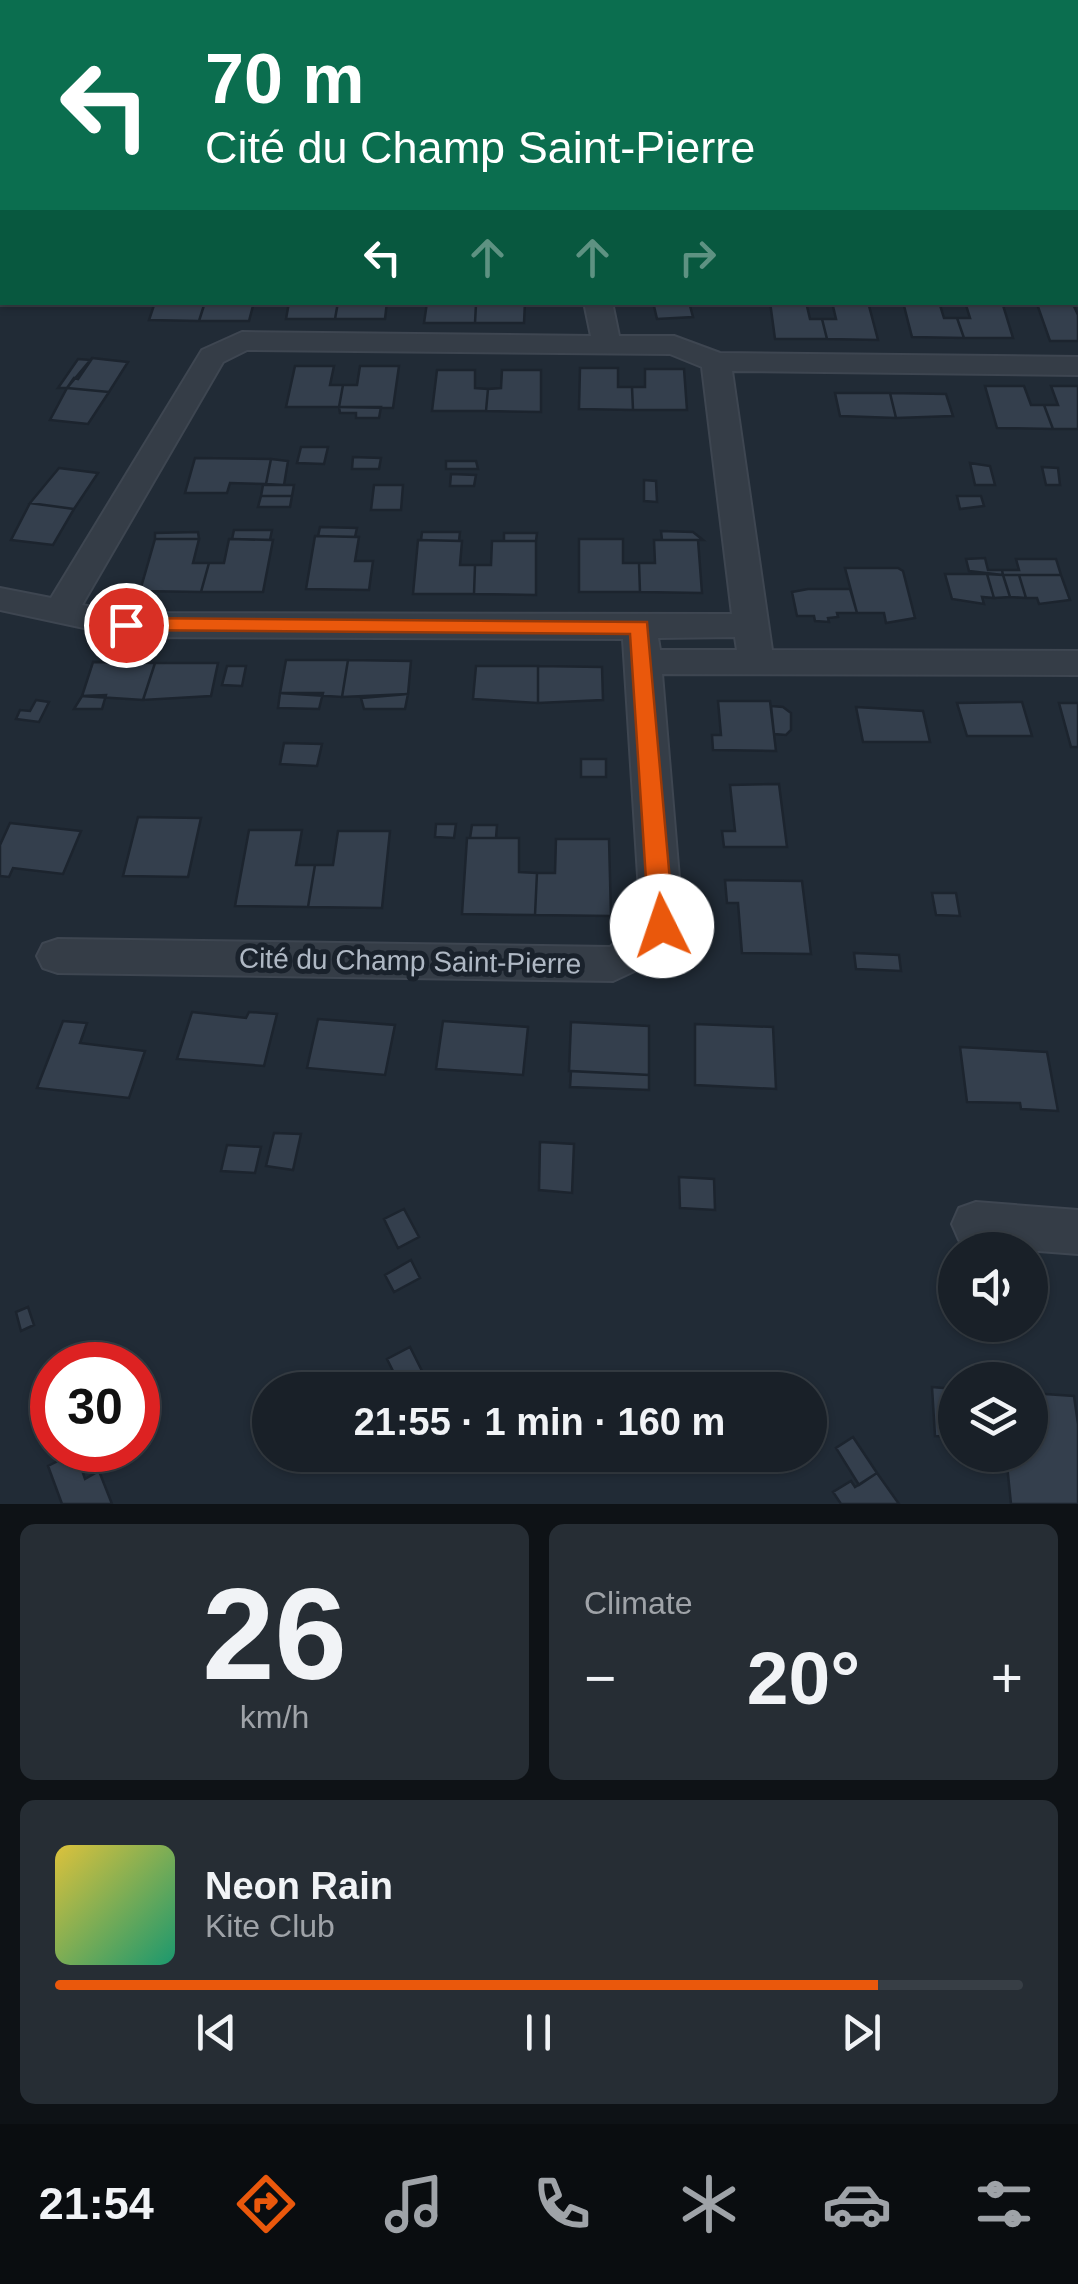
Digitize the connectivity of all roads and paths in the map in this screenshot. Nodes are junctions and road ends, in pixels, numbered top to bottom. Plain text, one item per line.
1 (599, 305) edge
2 (607, 344) junction
3 (716, 362) junction
4 (1078, 366) edge
5 (0, 599) edge
6 (61, 610) junction
7 (749, 625) junction
8 (641, 645) junction
9 (756, 661) junction
10 (1078, 663) edge
11 (58, 956) dead end
12 (976, 1224) dead end
13 (1078, 1232) edge

1 - 2 street
2 - 3 street
2 - 6 street
3 - 4 street
3 - 7 street
5 - 6 street
6 - 8 street
7 - 8 street
7 - 9 street
8 - 9 street
8 - 11 street, Cité du Champ Saint-Pierre
9 - 10 street
12 - 13 street

